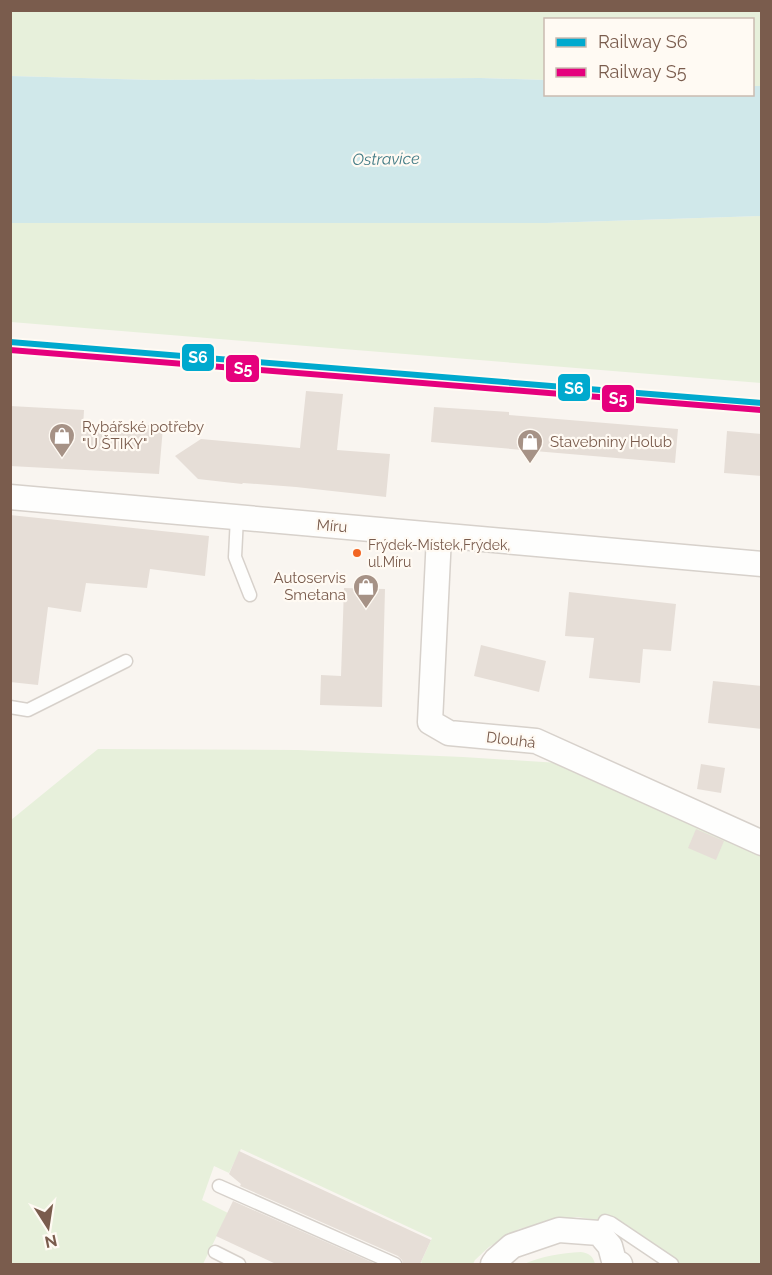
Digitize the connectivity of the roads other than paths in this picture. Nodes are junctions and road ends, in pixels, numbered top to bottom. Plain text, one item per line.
1 (10, 497) edge
2 (237, 517) junction
3 (439, 536) junction
4 (762, 564) edge
5 (250, 595) dead end
6 (126, 661) dead end
7 (10, 707) edge
8 (762, 843) edge
9 (219, 1185) dead end
10 (599, 1233) junction
11 (215, 1252) dead end
12 (239, 1264) edge
13 (395, 1264) edge
14 (493, 1264) edge
15 (607, 1264) edge
16 (620, 1264) edge
17 (672, 1264) edge

1 - 2 street, Míru
2 - 3 street, Míru
2 - 5 lane
3 - 4 street, Míru
3 - 8 street, Dlouhá
6 - 7 lane
9 - 13 lane
10 - 14 street
10 - 15 lane
10 - 16 street
10 - 17 lane
11 - 12 lane

